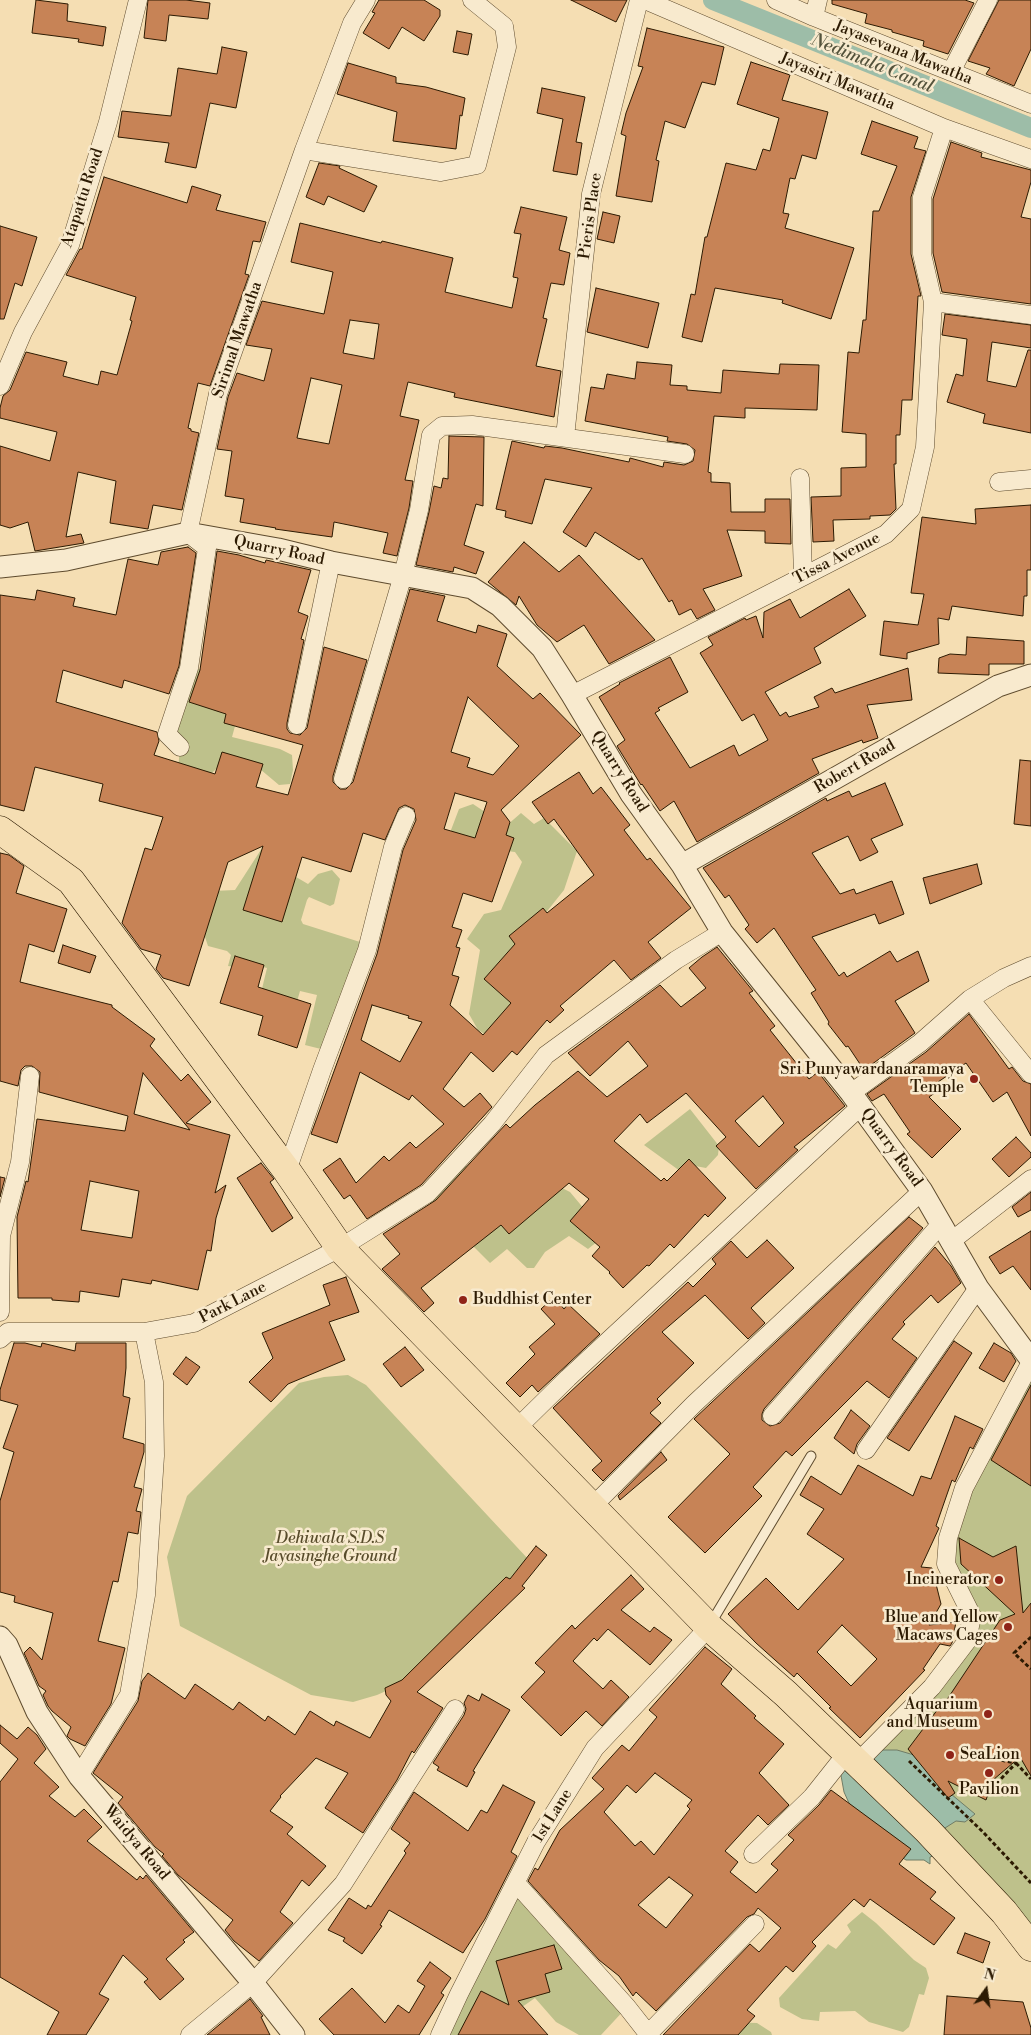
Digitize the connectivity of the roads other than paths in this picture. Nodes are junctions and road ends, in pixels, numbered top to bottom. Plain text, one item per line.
1 (138, 0) edge
2 (366, 0) edge
3 (472, 0) edge
4 (639, 0) edge
5 (645, 0) edge
6 (776, 0) edge
7 (818, 0) edge
8 (988, 0) edge
9 (814, 17) junction
10 (950, 72) junction
11 (1031, 104) edge
12 (944, 128) junction
13 (304, 150) junction
14 (1031, 159) edge
15 (934, 302) junction
16 (1031, 314) edge
17 (0, 386) edge
18 (565, 437) junction
19 (685, 454) dead end
20 (800, 478) dead end
21 (1031, 479) edge
22 (1000, 482) dead end
23 (188, 533) junction
24 (332, 562) junction
25 (0, 567) edge
26 (403, 575) junction
27 (803, 576) junction
28 (1031, 675) edge
29 (572, 694) junction
30 (297, 726) dead end
31 (180, 747) dead end
32 (343, 779) dead end
33 (406, 816) dead end
34 (0, 830) edge
35 (682, 865) junction
36 (722, 932) junction
37 (1031, 966) edge
38 (970, 998) junction
39 (1031, 1074) edge
40 (30, 1076) dead end
41 (856, 1100) junction
42 (287, 1171) junction
43 (1031, 1179) edge
44 (922, 1190) junction
45 (945, 1234) junction
46 (340, 1248) junction
47 (978, 1288) junction
48 (0, 1312) edge
49 (144, 1332) junction
50 (0, 1339) edge
51 (1031, 1361) edge
52 (772, 1416) dead end
53 (516, 1429) junction
54 (866, 1450) dead end
55 (811, 1456) dead end
56 (592, 1506) junction
57 (709, 1627) junction
58 (2, 1645) edge
59 (455, 1709) dead end
60 (852, 1758) junction
61 (79, 1776) junction
62 (752, 1854) dead end
63 (516, 1883) junction
64 (755, 1924) dead end
65 (1031, 1947) edge
66 (253, 1983) junction
67 (190, 2035) edge
68 (294, 2035) edge
69 (440, 2035) edge
70 (648, 2035) edge

1 - 17 street, Atapattu Road
2 - 13 street, Sirimal Mawatha
3 - 13 street
4 - 18 street, Pieris Place
5 - 12 street, Jayasiri Mawatha
6 - 9 street, Jayasevana Mawatha
7 - 9 street
8 - 10 street
9 - 10 street, Jayasevana Mawatha
10 - 11 street, Jayasevana Mawatha
12 - 14 street, Jayasiri Mawatha
12 - 15 street, Tissa Avenue
13 - 23 street, Sirimal Mawatha
15 - 16 street
15 - 27 street, Tissa Avenue
18 - 19 street
18 - 26 street
20 - 27 street
21 - 22 street
23 - 24 street, Quarry Road
23 - 25 street, Quarry Road
23 - 31 street
24 - 26 street, Quarry Road
24 - 30 street
26 - 29 street, Quarry Road
26 - 32 street
27 - 29 street, Tissa Avenue
28 - 35 street, Robert Road
29 - 35 street, Quarry Road
33 - 42 street
34 - 42 main road
35 - 36 street, Quarry Road
36 - 41 street, Quarry Road
36 - 46 street, Park Lane
37 - 38 street
38 - 39 street
38 - 41 street
40 - 48 street
41 - 44 street, Quarry Road
41 - 53 street
42 - 46 main road
43 - 45 street
44 - 45 street, Quarry Road
44 - 56 street
45 - 47 street, Quarry Road
45 - 52 street
46 - 49 street, Park Lane
46 - 53 main road
47 - 51 street, Quarry Road
47 - 54 street
49 - 50 street, Park Lane
49 - 61 street
51 - 60 street
53 - 56 main road
55 - 57 lane
56 - 57 main road
57 - 60 main road
57 - 63 street, 1st Lane
58 - 61 street, Waidya Road
59 - 66 street
60 - 62 street
60 - 65 main road
61 - 66 street, Waidya Road
63 - 69 street, 1st Lane
63 - 70 street
64 - 70 street
66 - 67 street
66 - 68 street, Waidya Road

